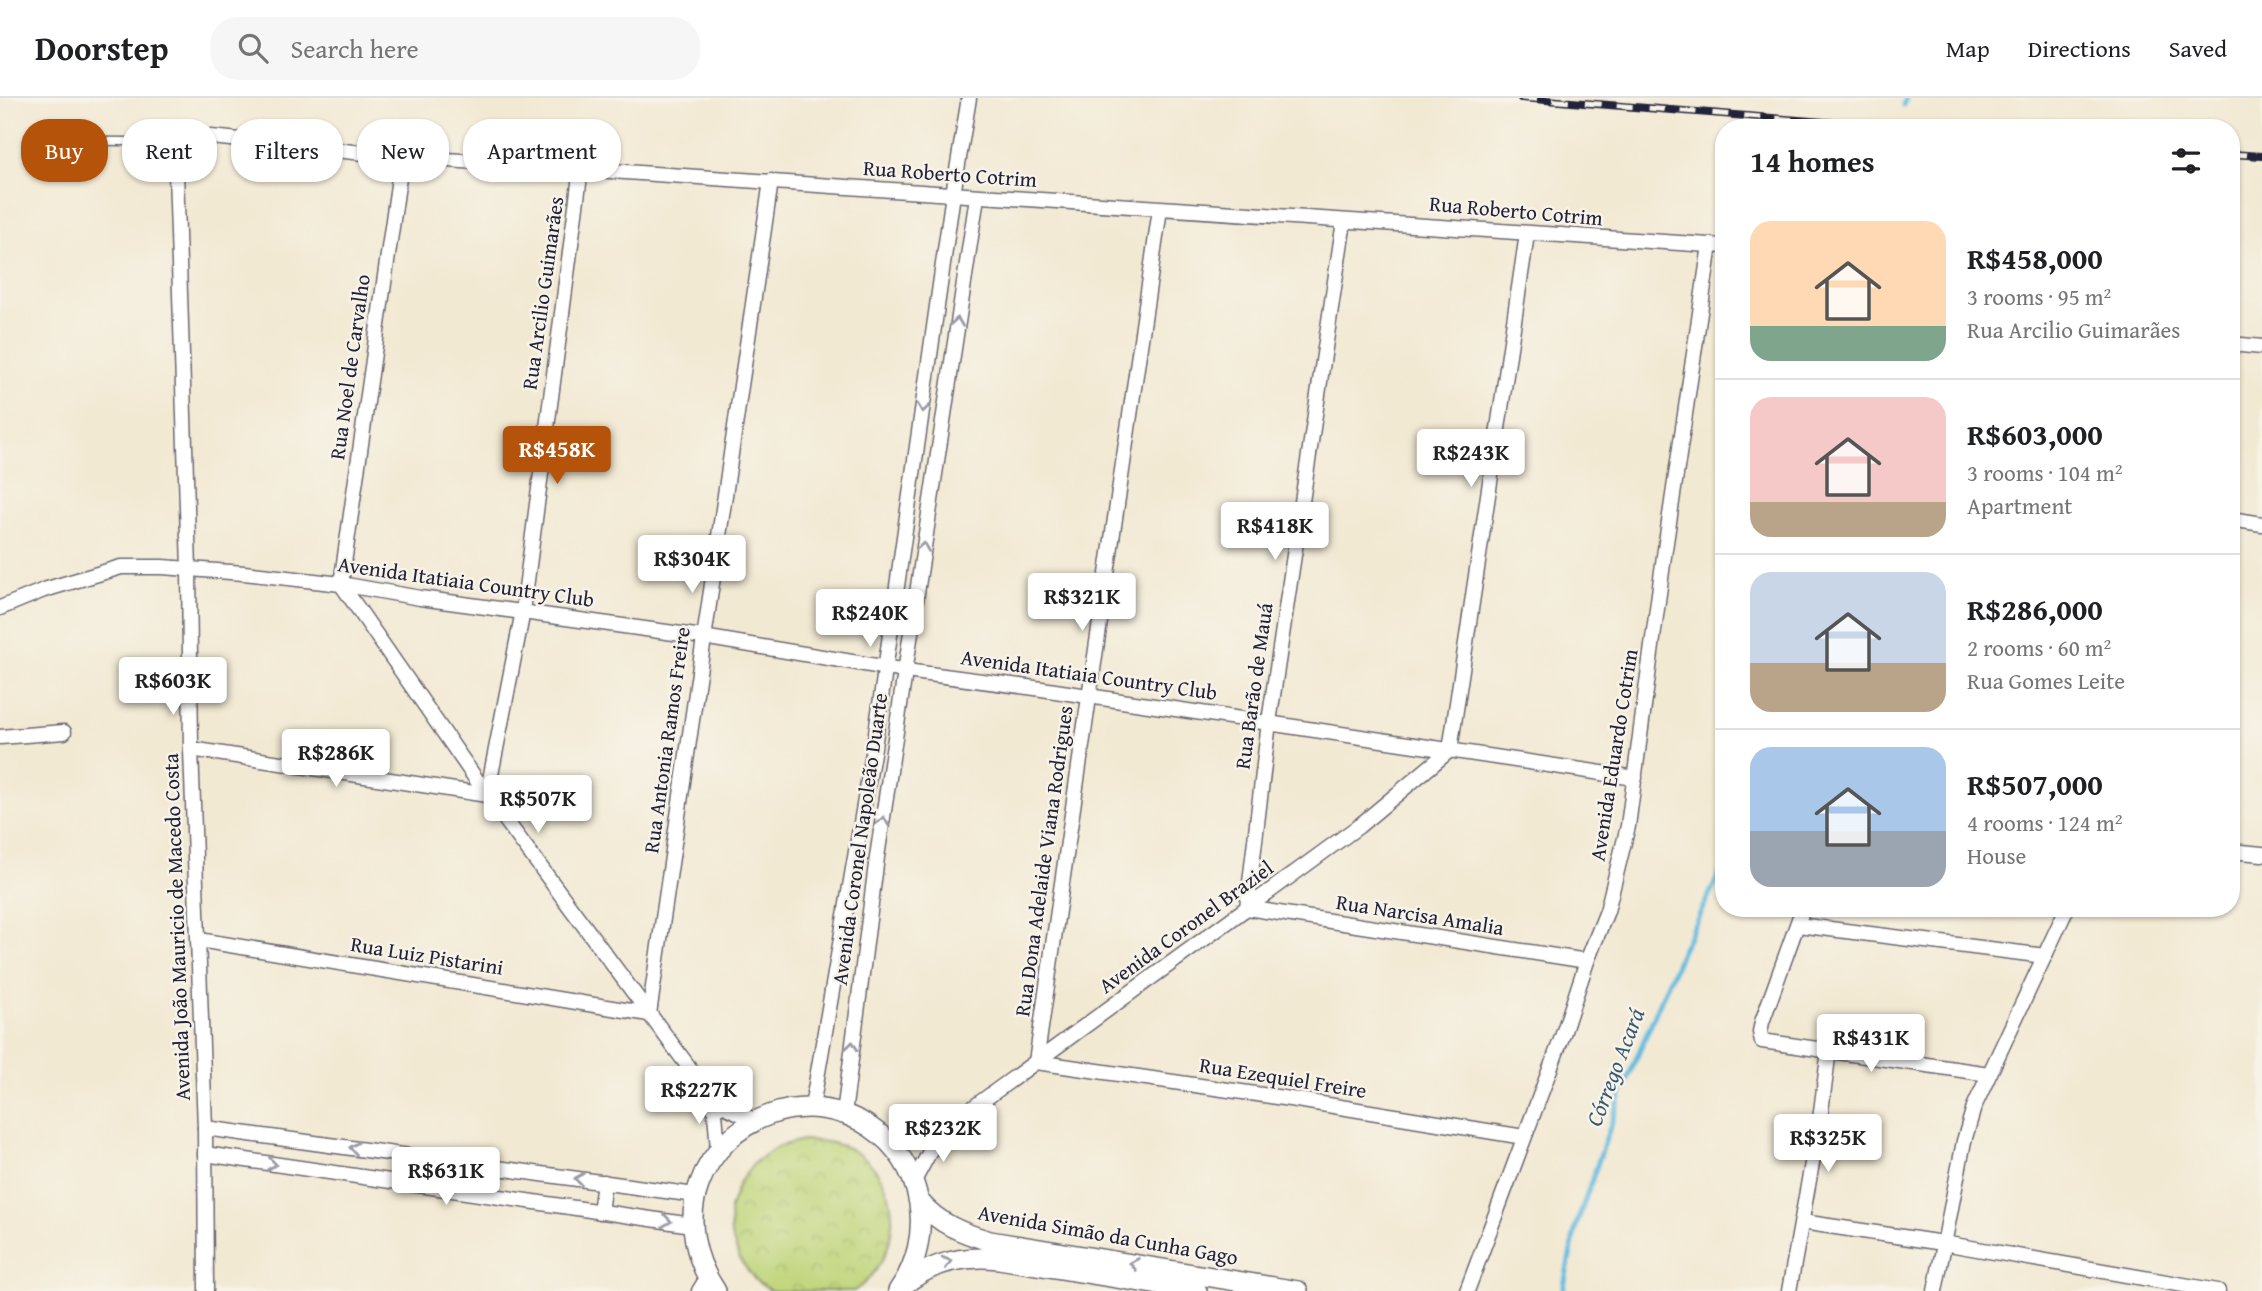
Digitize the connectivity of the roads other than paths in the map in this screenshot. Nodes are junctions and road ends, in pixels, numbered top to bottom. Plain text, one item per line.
1 (969, 98) edge
2 (217, 138) edge
3 (357, 152) edge
4 (621, 171) edge
5 (771, 181) junction
6 (176, 182) edge
7 (398, 182) edge
8 (579, 182) edge
9 (953, 194) junction
10 (977, 197) junction
11 (1160, 209) junction
12 (1344, 220) junction
13 (1527, 234) junction
14 (1715, 246) edge
15 (1715, 258) edge
16 (2240, 345) edge
17 (2262, 347) edge
18 (2240, 520) edge
19 (2262, 524) edge
20 (189, 568) junction
21 (341, 584) junction
22 (0, 608) edge
23 (523, 611) junction
24 (703, 637) junction
25 (885, 667) junction
26 (906, 671) junction
27 (1090, 696) junction
28 (1269, 722) junction
29 (64, 732) dead end
30 (0, 737) edge
31 (191, 749) junction
32 (1450, 750) junction
33 (1635, 778) junction
34 (487, 795) junction
35 (2240, 852) edge
36 (2262, 854) edge
37 (1247, 908) junction
38 (1800, 917) edge
39 (2063, 917) edge
40 (1798, 925) junction
41 (199, 940) junction
42 (2045, 956) junction
43 (1587, 961) junction
44 (649, 1014) junction
45 (1829, 1050) junction
46 (1036, 1062) junction
47 (1989, 1074) junction
48 (715, 1101) junction
49 (812, 1107) junction
50 (844, 1114) junction
51 (754, 1120) junction
52 (205, 1128) junction
53 (941, 1131) junction
54 (1524, 1137) junction
55 (891, 1144) junction
56 (718, 1149) junction
57 (205, 1154) junction
58 (914, 1181) junction
59 (604, 1182) junction
60 (695, 1195) junction
61 (919, 1202) junction
62 (600, 1212) junction
63 (1802, 1222) junction
64 (692, 1225) junction
65 (1943, 1243) junction
66 (989, 1249) junction
67 (708, 1287) edge
68 (900, 1289) edge
69 (206, 1291) edge
70 (1197, 1291) edge
71 (1298, 1291) edge
72 (1467, 1291) edge
73 (1789, 1291) edge
74 (1935, 1291) edge
75 (2218, 1291) edge

1 - 9 street, Avenida Coronel Napoleão Duarte
2 - 3 street, Rua Roberto Cotrim
4 - 5 street, Rua Roberto Cotrim
5 - 9 street, Rua Roberto Cotrim
5 - 24 street, Rua Antonia Ramos Freire
6 - 20 street, Avenida João Mauricio de Macedo Costa
7 - 21 street, Rua Noel de Carvalho
8 - 23 street, Rua Arcilio Guimarães
9 - 10 street, Rua Roberto Cotrim
9 -> 25 street, Avenida Coronel Napoleão Duarte
10 - 11 street, Rua Roberto Cotrim
26 -> 10 street, Avenida Coronel Napoleão Duarte
11 - 12 street, Rua Roberto Cotrim
11 - 27 street, Rua Dona Adelaide Viana Rodrigues
12 - 13 street, Rua Roberto Cotrim
12 - 28 street, Rua Barão de Mauá
13 - 14 street, Rua Roberto Cotrim
13 - 32 street
15 - 33 street, Avenida Eduardo Cotrim
16 - 17 street
18 - 19 street
20 - 21 street, Avenida Itatiaia Country Club
20 - 22 street, Avenida Itatiaia Country Club
20 - 31 street, Avenida João Mauricio de Macedo Costa
21 - 23 street, Avenida Itatiaia Country Club
21 - 34 street
23 - 24 street, Avenida Itatiaia Country Club
23 - 34 street, Rua Arcilio Guimarães
24 - 25 street, Avenida Itatiaia Country Club
24 - 44 street, Rua Antonia Ramos Freire
25 - 26 street, Avenida Itatiaia Country Club
25 - 49 street, Avenida Coronel Napoleão Duarte
26 - 27 street, Avenida Itatiaia Country Club
50 -> 26 street, Avenida Coronel Napoleão Duarte
27 - 28 street, Avenida Itatiaia Country Club
27 - 46 street, Rua Dona Adelaide Viana Rodrigues
28 - 32 street, Avenida Itatiaia Country Club
28 - 37 street, Rua Barão de Mauá
29 - 30 street
31 - 34 street
31 - 41 street, Avenida João Mauricio de Macedo Costa
32 - 33 street, Avenida Itatiaia Country Club
32 - 37 street, Avenida Coronel Braziel
33 - 43 street, Avenida Eduardo Cotrim
34 - 44 street
35 - 36 street
37 - 43 street, Rua Narcisa Amalia
37 - 46 street, Avenida Coronel Braziel
38 - 40 street
39 - 42 street
40 - 42 street
40 - 45 street
41 - 44 street, Rua Luiz Pistarini
41 - 52 street, Avenida João Mauricio de Macedo Costa
42 - 47 street
43 - 54 street, Avenida Eduardo Cotrim
44 - 48 street
45 - 47 street
45 - 63 street
46 - 53 street, Avenida Coronel Braziel
46 - 54 street, Rua Ezequiel Freire
47 - 65 street
48 - 51 street
48 - 56 street
49 - 50 street
49 - 51 street
50 - 55 street
51 - 56 street
52 - 57 street, Avenida João Mauricio de Macedo Costa
59 -> 52 street
53 - 55 street, Avenida Coronel Braziel
53 - 58 street, Avenida Coronel Braziel
54 - 72 street, Avenida Eduardo Cotrim
55 - 58 street
56 - 60 street
57 -> 62 street
57 - 69 street, Avenida João Mauricio de Macedo Costa
58 - 61 street
59 - 60 street
59 - 62 street
60 - 64 street
61 - 66 street, Avenida Simão da Cunha Gago
61 - 68 street
62 -> 64 street
63 - 65 street
63 - 73 street
64 - 67 street
65 - 74 street
65 - 75 street
68 -> 66 street, Avenida Simão da Cunha Gago
66 - 70 street, Avenida Simão da Cunha Gago
71 -> 66 street, Avenida Simão da Cunha Gago

